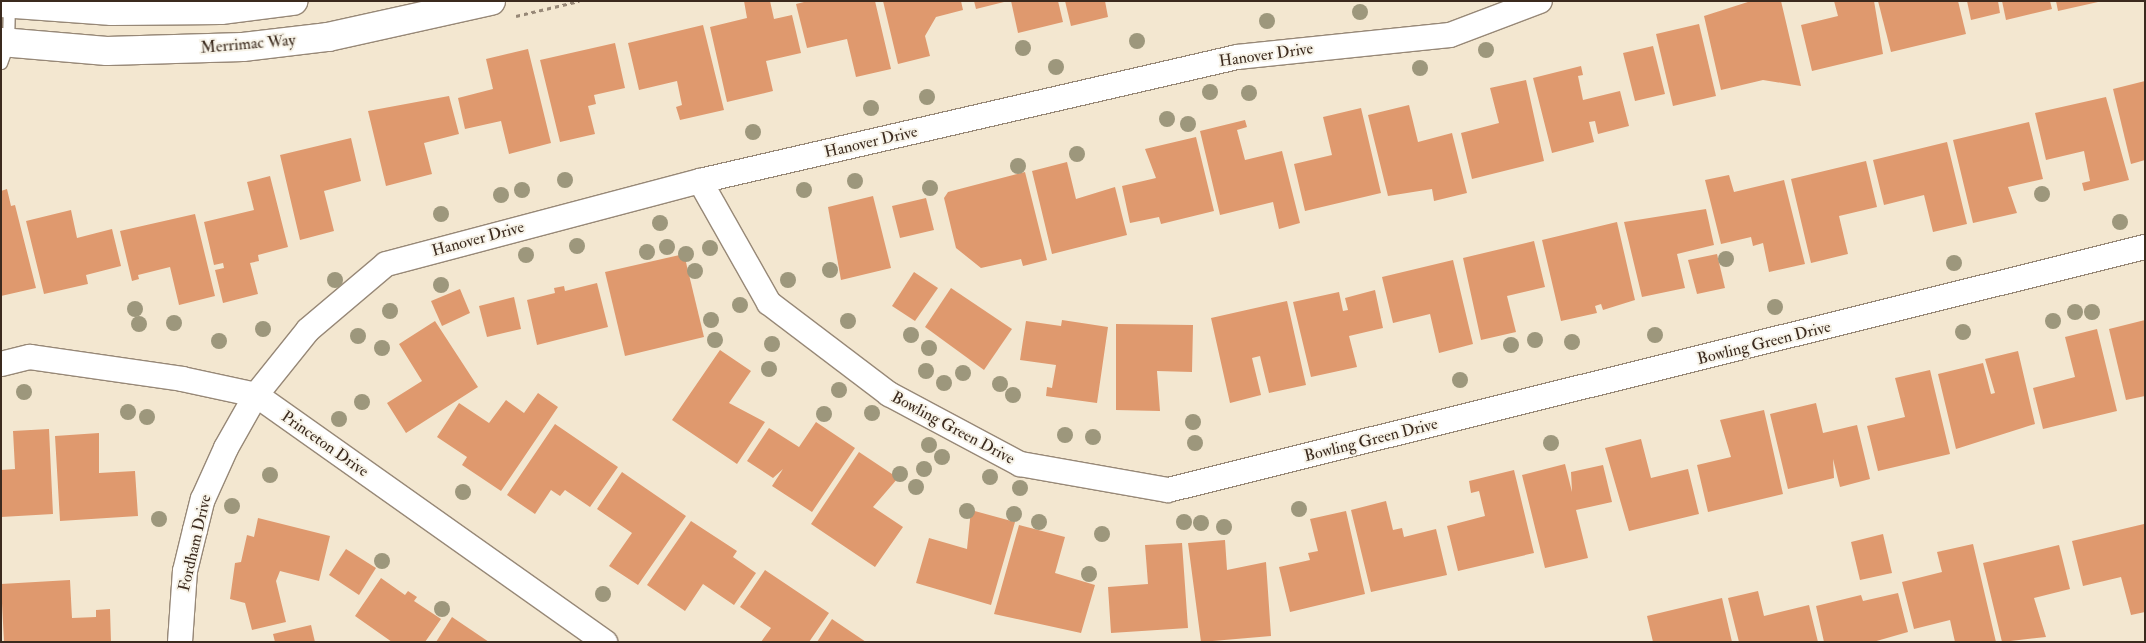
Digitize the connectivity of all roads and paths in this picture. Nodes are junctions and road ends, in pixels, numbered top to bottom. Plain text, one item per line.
1 (293, 1) edge
2 (491, 1) edge
3 (1540, 1) edge
4 (6, 3) edge
5 (4, 50) edge
6 (700, 181) junction
7 (2145, 247) edge
8 (1, 364) edge
9 (256, 395) junction
10 (180, 642) edge
11 (605, 642) edge

1 - 4 street
2 - 5 street, Merrimac Way
3 - 6 street, Hanover Drive
4 - 5 lane
6 - 7 street, Bowling Green Drive
6 - 9 street, Hanover Drive
8 - 9 street, Princeton Drive
9 - 10 street, Fordham Drive
9 - 11 street, Princeton Drive

